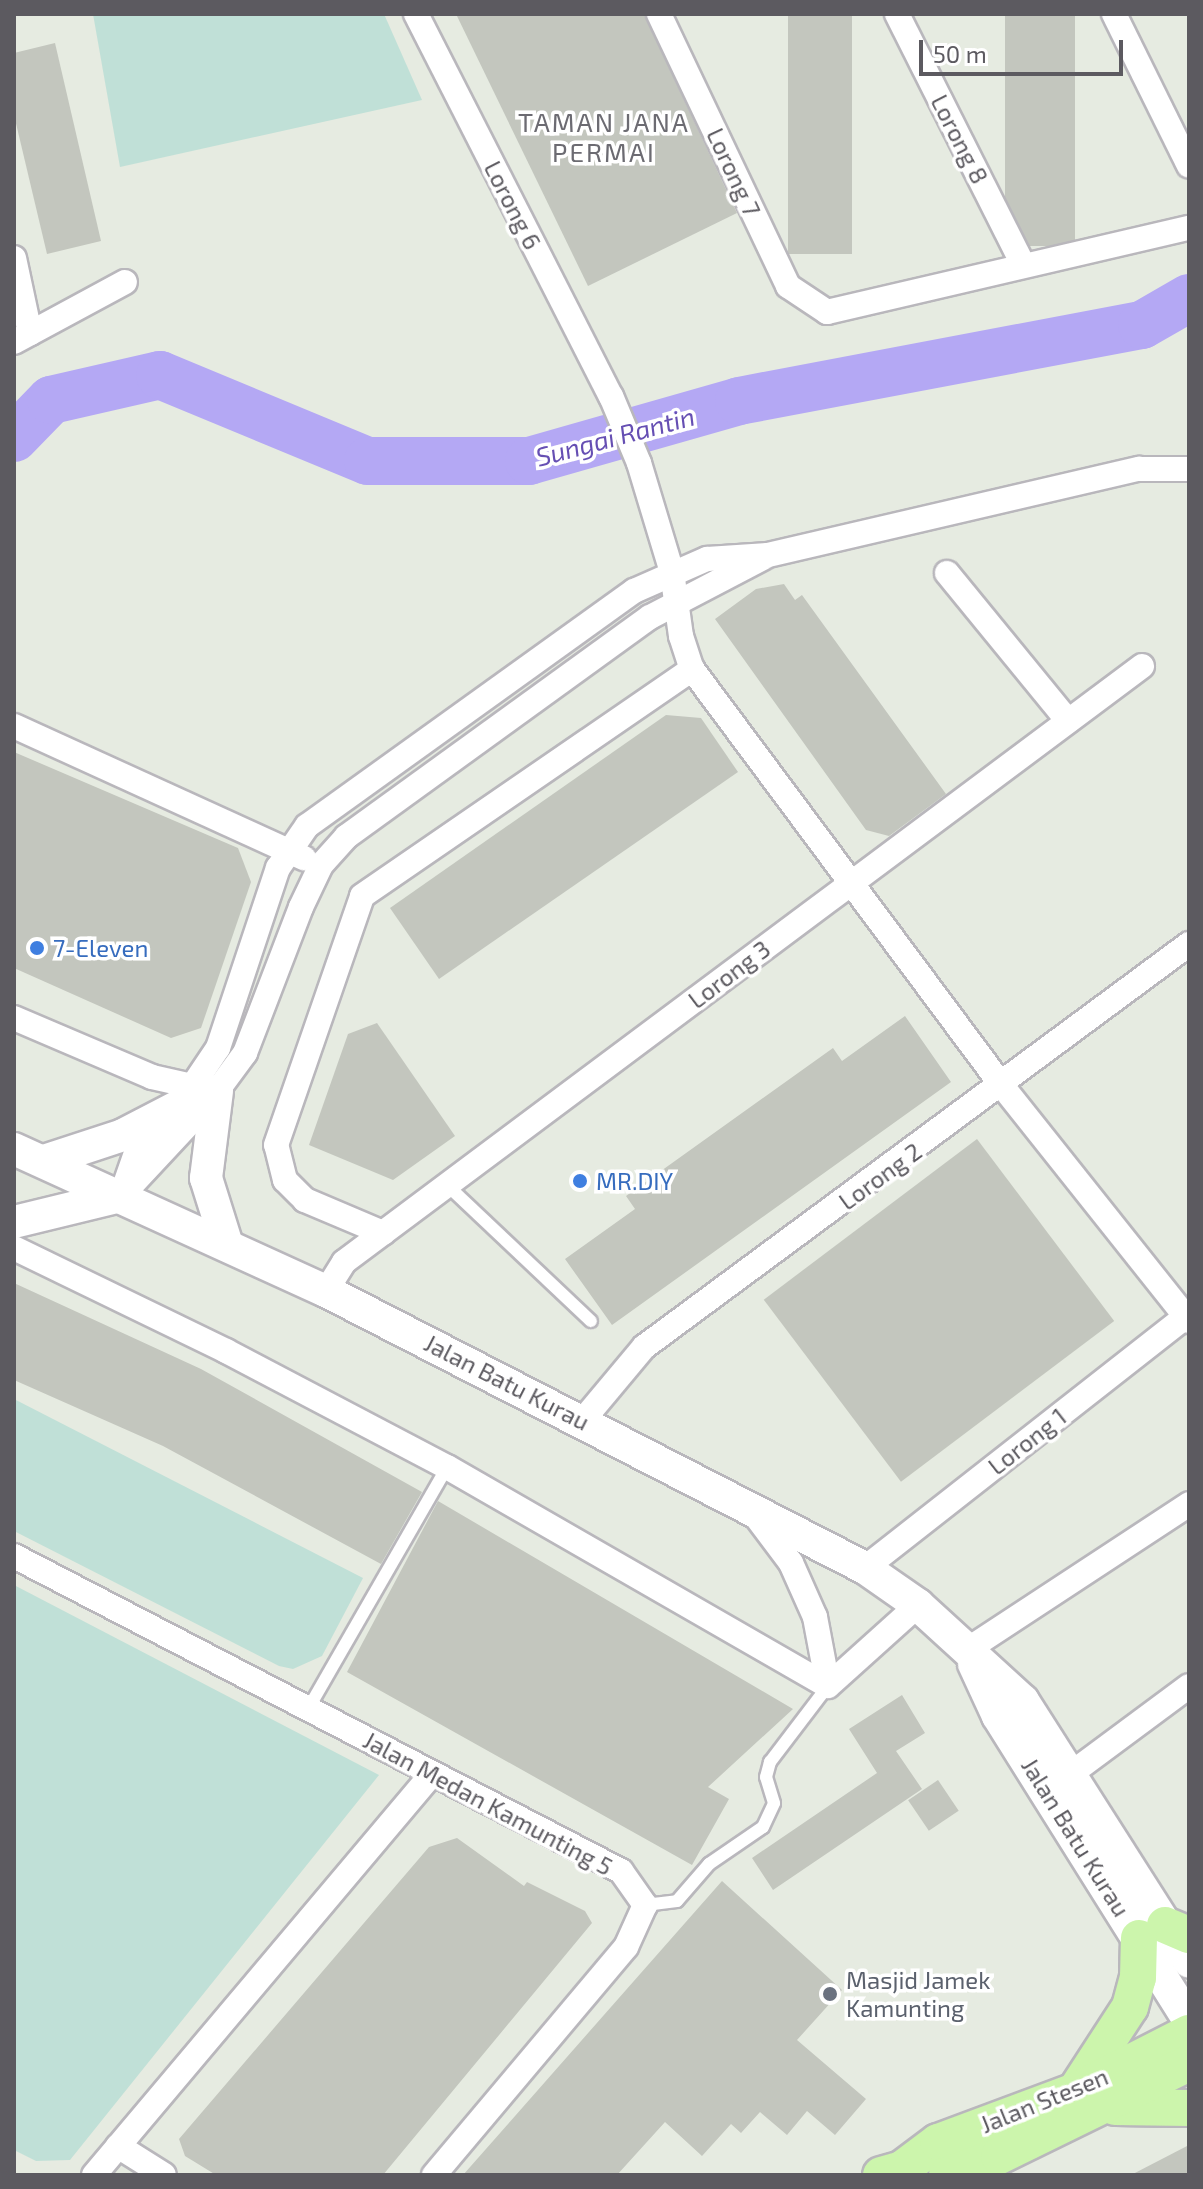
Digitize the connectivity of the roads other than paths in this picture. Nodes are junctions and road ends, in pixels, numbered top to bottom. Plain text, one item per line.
1 (416, 14) edge
2 (659, 14) edge
3 (897, 14) edge
4 (1114, 14) edge
5 (1189, 166) edge
6 (1189, 228) edge
7 (14, 258) edge
8 (1023, 264) junction
9 (125, 282) dead end
10 (22, 337) edge
11 (1189, 469) edge
12 (768, 555) junction
13 (672, 572) junction
14 (947, 573) dead end
15 (677, 604) junction
16 (1142, 666) dead end
17 (692, 669) junction
18 (1068, 721) junction
19 (14, 726) edge
20 (289, 851) junction
21 (321, 865) junction
22 (852, 883) junction
23 (1189, 944) edge
24 (14, 1018) edge
25 (1003, 1087) junction
26 (196, 1094) junction
27 (22, 1155) edge
28 (447, 1185) junction
29 (121, 1196) junction
30 (14, 1222) edge
31 (383, 1233) junction
32 (227, 1245) junction
33 (14, 1248) edge
34 (326, 1291) junction
35 (1188, 1317) edge
36 (591, 1321) dead end
37 (583, 1420) junction
38 (447, 1467) junction
39 (747, 1504) junction
40 (1189, 1504) edge
41 (14, 1556) edge
42 (865, 1568) junction
43 (918, 1605) junction
44 (967, 1650) junction
45 (828, 1686) junction
46 (1189, 1686) edge
47 (308, 1709) junction
48 (432, 1774) junction
49 (1059, 1782) junction
50 (645, 1905) junction
51 (1164, 1933) edge
52 (1189, 1962) edge
53 (1189, 2021) edge
54 (1189, 2033) edge
55 (1189, 2063) edge
56 (1087, 2099) junction
57 (1189, 2108) edge
58 (118, 2146) junction
59 (906, 2173) edge
60 (94, 2175) edge
61 (164, 2175) edge
62 (434, 2175) edge
63 (947, 2175) edge

1 - 13 street, Lorong 6
2 - 8 street, Lorong 7
3 - 8 street, Lorong 8
4 - 5 street
6 - 8 street
7 - 10 street
9 - 10 street
11 - 12 street
12 - 13 street
12 - 15 street
13 - 15 street, Lorong 6
13 - 20 street
14 - 18 street
15 - 17 street, Lorong 6
15 - 21 street
16 - 18 street, Lorong 3
17 - 22 street
17 - 31 street
18 - 22 street, Lorong 3
19 - 20 street
20 - 21 street
20 - 26 street
21 - 26 street
22 - 25 street
22 - 28 street, Lorong 3
23 - 25 street, Lorong 2
24 - 26 street
25 - 35 street
25 - 37 street, Lorong 2
26 - 27 main road
26 - 29 street
26 - 29 street
26 - 32 main road
27 - 29 main road, Jalan Batu Kurau
28 - 31 street, Lorong 3
28 - 36 lane
29 - 30 main road
29 - 32 main road, Jalan Batu Kurau
31 - 34 street, Lorong 3
32 - 34 main road, Jalan Batu Kurau
33 - 38 street
34 - 37 main road, Jalan Batu Kurau
35 - 42 street, Lorong 1
37 - 39 main road, Jalan Batu Kurau
38 - 45 street
38 - 47 lane
39 - 42 main road, Jalan Batu Kurau
39 - 45 street
40 - 44 street
41 - 47 street, Jalan Medan Kamunting 5
42 - 43 main road, Jalan Batu Kurau
43 - 44 main road, Jalan Batu Kurau
43 - 45 street
44 - 49 main road, Jalan Batu Kurau
45 - 50 lane
46 - 49 street
47 - 48 street, Jalan Medan Kamunting 5
48 - 50 street, Jalan Medan Kamunting 5
48 - 58 street
49 - 51 main road, Jalan Batu Kurau
50 - 62 street
51 - 52 main road, Jalan Batu Kurau
51 - 53 main road, Jalan Batu Kurau
51 - 56 main road
54 - 56 main road, Jalan Stesen
55 - 56 main road, Jalan Stesen
56 - 57 main road
56 - 59 main road, Jalan Stesen
56 - 63 main road, Jalan Stesen
58 - 60 street
58 - 61 street

